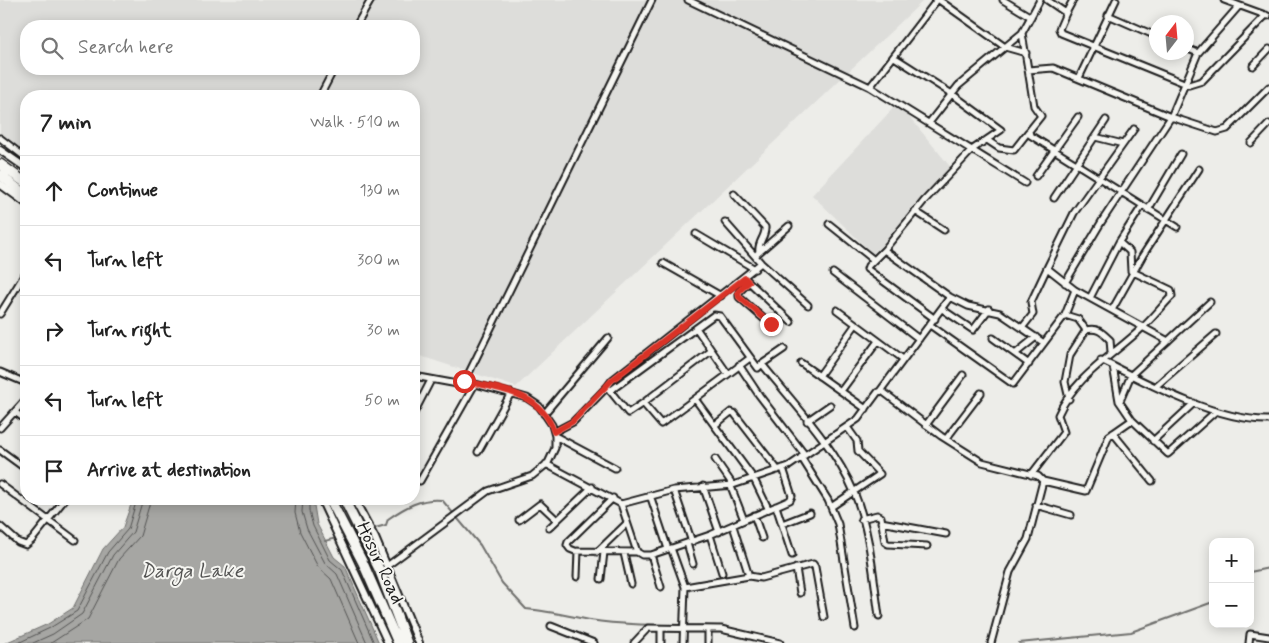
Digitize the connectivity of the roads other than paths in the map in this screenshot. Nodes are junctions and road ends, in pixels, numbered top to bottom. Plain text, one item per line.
1 (371, 0) edge
2 (652, 0) edge
3 (688, 0) edge
4 (938, 0) edge
5 (1002, 0) edge
6 (1040, 0) edge
7 (1047, 0) edge
8 (1073, 0) edge
9 (1116, 0) edge
10 (1224, 0) edge
11 (1239, 6) junction
12 (1066, 13) junction
13 (1268, 15) edge
14 (1108, 16) junction
15 (1030, 17) junction
16 (359, 20) edge
17 (1022, 33) junction
18 (1149, 33) edge
19 (1094, 46) junction
20 (1005, 47) junction
21 (1269, 49) edge
22 (1194, 51) edge
23 (1026, 53) junction
24 (1198, 53) junction
25 (894, 58) junction
26 (1253, 66) dead end
27 (1028, 70) junction
28 (331, 75) edge
29 (1079, 78) junction
30 (1185, 84) junction
31 (870, 86) junction
32 (1269, 87) edge
33 (323, 90) edge
34 (952, 94) junction
35 (1078, 117) dead end
36 (1171, 118) junction
37 (1106, 120) dead end
38 (929, 123) junction
39 (1269, 124) edge
40 (1134, 128) dead end
41 (1028, 132) junction
42 (0, 138) edge
43 (1094, 138) junction
44 (988, 140) junction
45 (1252, 143) dead end
46 (1123, 144) junction
47 (0, 150) edge
48 (973, 150) junction
49 (1055, 151) junction
50 (20, 153) edge
51 (1181, 154) dead end
52 (0, 164) edge
53 (20, 164) edge
54 (1076, 165) junction
55 (1199, 169) dead end
56 (0, 176) edge
57 (1036, 176) dead end
58 (1099, 178) junction
59 (20, 179) edge
60 (1025, 183) dead end
61 (0, 184) edge
62 (20, 191) edge
63 (1120, 193) junction
64 (734, 194) dead end
65 (20, 198) edge
66 (1054, 198) dead end
67 (1145, 208) junction
68 (915, 211) junction
69 (1167, 221) junction
70 (725, 222) dead end
71 (829, 224) dead end
72 (789, 226) dead end
73 (1177, 227) dead end
74 (944, 230) dead end
75 (696, 234) dead end
76 (1119, 242) junction
77 (884, 250) junction
78 (757, 254) junction
79 (874, 260) junction
80 (664, 263) dead end
81 (761, 263) junction
82 (1047, 268) junction
83 (755, 269) junction
84 (1133, 273) junction
85 (833, 274) dead end
86 (747, 280) junction
87 (20, 282) edge
88 (1065, 283) junction
89 (1075, 290) junction
90 (721, 296) junction
91 (950, 297) junction
92 (1090, 298) junction
93 (1210, 302) dead end
94 (808, 304) dead end
95 (942, 308) junction
96 (989, 309) junction
97 (837, 310) dead end
98 (1112, 310) junction
99 (0, 314) edge
100 (1065, 315) junction
101 (935, 319) junction
102 (791, 322) dead end
103 (771, 324) dead end
104 (856, 324) junction
105 (930, 325) junction
106 (696, 328) junction
107 (1022, 328) junction
108 (1143, 328) junction
109 (1086, 330) junction
110 (1216, 334) dead end
111 (1036, 337) junction
112 (608, 338) dead end
113 (993, 338) dead end
114 (919, 339) junction
115 (1168, 340) junction
116 (878, 341) junction
117 (1044, 343) junction
118 (784, 349) dead end
119 (711, 351) junction
120 (1111, 352) junction
121 (1015, 354) junction
122 (750, 358) junction
123 (903, 360) junction
124 (1102, 360) junction
125 (801, 363) dead end
126 (762, 364) junction
127 (1029, 364) junction
128 (739, 365) junction
129 (1113, 366) junction
130 (1, 373) edge
131 (728, 374) junction
132 (963, 375) dead end
133 (819, 376) junction
134 (1131, 376) junction
135 (420, 377) edge
136 (431, 380) junction
137 (20, 381) edge
138 (464, 381) junction
139 (475, 384) junction
140 (1156, 386) junction
141 (609, 389) junction
142 (880, 390) junction
143 (841, 392) junction
144 (511, 393) junction
145 (981, 393) dead end
146 (695, 399) junction
147 (1068, 399) junction
148 (1119, 401) junction
149 (420, 402) edge
150 (643, 403) junction
151 (1194, 403) junction
152 (830, 405) dead end
153 (20, 406) edge
154 (866, 409) junction
155 (15, 412) junction
156 (1215, 412) junction
157 (544, 414) junction
158 (20, 416) edge
159 (1132, 420) junction
160 (1269, 420) edge
161 (807, 421) junction
162 (715, 425) junction
163 (926, 425) junction
164 (847, 426) junction
165 (0, 428) edge
166 (1113, 433) junction
167 (555, 434) junction
168 (946, 439) junction
169 (1153, 441) junction
170 (824, 444) junction
171 (0, 450) edge
172 (478, 452) dead end
173 (803, 456) junction
174 (715, 460) dead end
175 (546, 464) junction
176 (20, 465) edge
177 (615, 468) dead end
178 (780, 469) junction
179 (1031, 475) junction
180 (754, 479) junction
181 (420, 481) dead end
182 (1043, 481) junction
183 (1152, 481) dead end
184 (0, 484) edge
185 (732, 484) junction
186 (703, 486) junction
187 (592, 487) junction
188 (674, 490) junction
189 (854, 492) junction
190 (650, 495) junction
191 (613, 498) junction
192 (20, 499) edge
193 (621, 504) junction
194 (27, 505) edge
195 (60, 505) edge
196 (324, 505) edge
197 (333, 505) edge
198 (349, 505) edge
199 (356, 505) edge
200 (1036, 505) junction
201 (776, 506) junction
202 (768, 508) junction
203 (831, 508) junction
204 (810, 513) dead end
205 (754, 515) junction
206 (1071, 515) dead end
207 (861, 519) junction
208 (47, 520) junction
209 (519, 520) dead end
210 (557, 520) junction
211 (744, 520) junction
212 (881, 522) junction
213 (363, 523) junction
214 (626, 524) junction
215 (782, 524) junction
216 (0, 526) edge
217 (733, 526) junction
218 (548, 528) dead end
219 (719, 532) junction
220 (946, 534) dead end
221 (710, 535) junction
222 (762, 538) dead end
223 (75, 540) dead end
224 (689, 542) junction
225 (927, 546) dead end
226 (669, 549) junction
227 (578, 551) junction
228 (597, 552) junction
229 (604, 552) junction
230 (637, 552) junction
231 (624, 553) junction
232 (651, 555) junction
233 (792, 555) dead end
234 (693, 564) dead end
235 (387, 566) junction
236 (796, 568) junction
237 (722, 573) dead end
238 (749, 576) junction
239 (577, 577) dead end
240 (601, 580) dead end
241 (631, 584) dead end
242 (661, 587) dead end
243 (685, 587) junction
244 (800, 593) dead end
245 (880, 616) dead end
246 (824, 617) dead end
247 (551, 626) dead end
248 (855, 628) dead end
249 (683, 629) junction
250 (708, 629) junction
251 (661, 630) junction
252 (1269, 637) edge
253 (992, 640) edge
254 (388, 643) edge
255 (398, 643) edge
256 (407, 643) edge
257 (419, 643) edge
258 (594, 643) edge
259 (634, 643) edge
260 (661, 643) edge
261 (683, 643) edge
262 (708, 643) edge
263 (780, 643) edge
264 (1249, 643) edge

1 - 16 street
2 - 138 street
3 - 31 street
4 - 20 street
4 - 25 street
5 - 15 street
6 - 15 street
7 - 12 street
8 - 12 street
9 - 14 street
10 - 11 street
11 - 13 street
11 - 24 street
12 - 19 street
13 - 30 street
14 - 18 street
14 - 19 street
15 - 17 street
17 - 20 street
17 - 23 street
19 - 29 street
19 - 30 street
20 - 23 street
20 - 34 street
21 - 26 street
22 - 24 street
23 - 27 street
24 - 30 street
25 - 31 street
25 - 34 street
27 - 29 street
27 - 41 street
28 - 33 street
29 - 36 street
30 - 36 street
31 - 38 street
32 - 36 street
34 - 38 street
34 - 44 street
35 - 49 street
36 - 63 street
37 - 43 street
38 - 48 street
39 - 45 street
40 - 46 street
41 - 44 street
41 - 49 street
42 - 50 street
43 - 46 street
43 - 54 street
44 - 48 street
46 - 58 street
47 - 53 street
48 - 60 street
48 - 68 street
49 - 54 street
49 - 57 street
51 - 67 street
52 - 59 highway
54 - 58 street
54 - 66 street
55 - 69 street
56 - 62 highway
58 - 63 street
58 - 82 street
61 - 65 street
63 - 67 street
63 - 88 street
64 - 78 street
67 - 69 street
67 - 76 street
68 - 74 street
68 - 77 street
69 - 73 street
69 - 84 street
70 - 78 street
71 - 79 street
72 - 78 street
75 - 83 street
76 - 84 street
76 - 92 street
77 - 79 street
77 - 91 street
78 - 81 street
79 - 101 street
80 - 90 street
81 - 83 street
81 - 94 street
82 - 88 street
82 - 107 street
83 - 86 street
84 - 98 street
84 - 108 street
85 - 114 street
86 - 90 street
86 - 102 street
86 - 103 street
87 - 99 street
88 - 89 street
89 - 92 street
89 - 100 street
90 - 141 street
91 - 95 street
91 - 96 street
92 - 98 street
93 - 115 street
95 - 96 street
95 - 101 street
96 - 107 street
97 - 104 street
98 - 108 street
100 - 109 street
100 - 117 street
101 - 105 street
104 - 116 street
104 - 133 street
105 - 114 street
105 - 127 street
106 - 119 street
106 - 122 street
106 - 141 street
107 - 111 street
108 - 115 street
108 - 120 street
109 - 120 street
109 - 147 street
110 - 140 street
111 - 117 street
111 - 121 street
112 - 157 street
113 - 121 street
114 - 123 street
115 - 134 street
116 - 123 street
116 - 143 street
117 - 127 street
118 - 126 street
119 - 131 street
119 - 150 street
120 - 124 street
121 - 127 street
122 - 126 street
122 - 128 street
123 - 142 street
124 - 129 street
124 - 147 street
125 - 133 street
126 - 161 street
128 - 131 street
128 - 173 street
129 - 134 street
129 - 148 street
130 - 137 street
131 - 146 street
132 - 163 street
133 - 143 street
134 - 140 street
134 - 148 street
135 - 136 street
136 - 138 street
136 - 149 street
138 - 139 street
139 - 144 street
139 - 181 street
140 - 151 street
141 - 150 street
141 - 167 street
142 - 154 street
142 - 163 street
143 - 154 street
144 - 157 street
144 - 172 street
145 - 168 street
146 - 150 street
146 - 162 street
147 - 179 street
148 - 159 street
151 - 156 street
151 - 169 street
152 - 161 street
153 - 155 street
154 - 164 street
155 - 158 street
155 - 165 street
156 - 160 street
156 - 169 street
157 - 167 street
159 - 166 street
159 - 169 street
161 - 170 street
162 - 178 street
162 - 180 street
163 - 168 street
164 - 170 street
164 - 189 street
166 - 182 street
166 - 183 street
167 - 175 street
167 - 177 street
168 - 179 street
170 - 173 street
170 - 189 street
171 - 176 street
173 - 178 street
173 - 203 street
174 - 185 street
175 - 187 street
175 - 235 street
178 - 180 street
178 - 201 street
179 - 182 street
180 - 185 street
180 - 202 street
182 - 200 street
184 - 192 street
185 - 186 street
185 - 211 street
186 - 188 street
186 - 219 street
187 - 191 street
187 - 210 street
188 - 190 street
188 - 224 street
189 - 203 street
189 - 207 street
190 - 193 street
190 - 226 street
191 - 193 street
191 - 227 street
193 - 214 street
194 - 208 street
195 - 208 street
196 - 254 street
197 - 255 highway, Hosur Road
198 - 213 highway, Hosur Road
199 - 213 street
200 - 206 street
200 - 253 street
201 - 202 street
201 - 215 street
202 - 205 street
203 - 248 street
204 - 215 street
205 - 211 street
205 - 222 street
207 - 212 street
207 - 245 street
208 - 216 street
208 - 223 street
209 - 210 street
210 - 218 street
211 - 217 street
212 - 220 street
212 - 225 street
213 - 235 street
213 - 256 highway, Hosur Road
214 - 228 street
214 - 230 street
215 - 233 street
217 - 219 street
217 - 238 street
219 - 221 street
221 - 224 street
221 - 237 street
224 - 226 street
224 - 234 street
226 - 232 street
226 - 243 street
227 - 228 street
227 - 239 street
228 - 229 street
229 - 231 street
229 - 240 street
230 - 231 street
230 - 232 street
231 - 241 street
232 - 242 street
235 - 257 street
236 - 238 street
236 - 244 street
236 - 246 street
238 - 243 street
243 - 249 street
247 - 258 street
249 - 250 street
249 - 251 street
249 - 261 street
250 - 262 street
250 - 263 street
251 - 259 street
251 - 260 street
252 - 264 street

